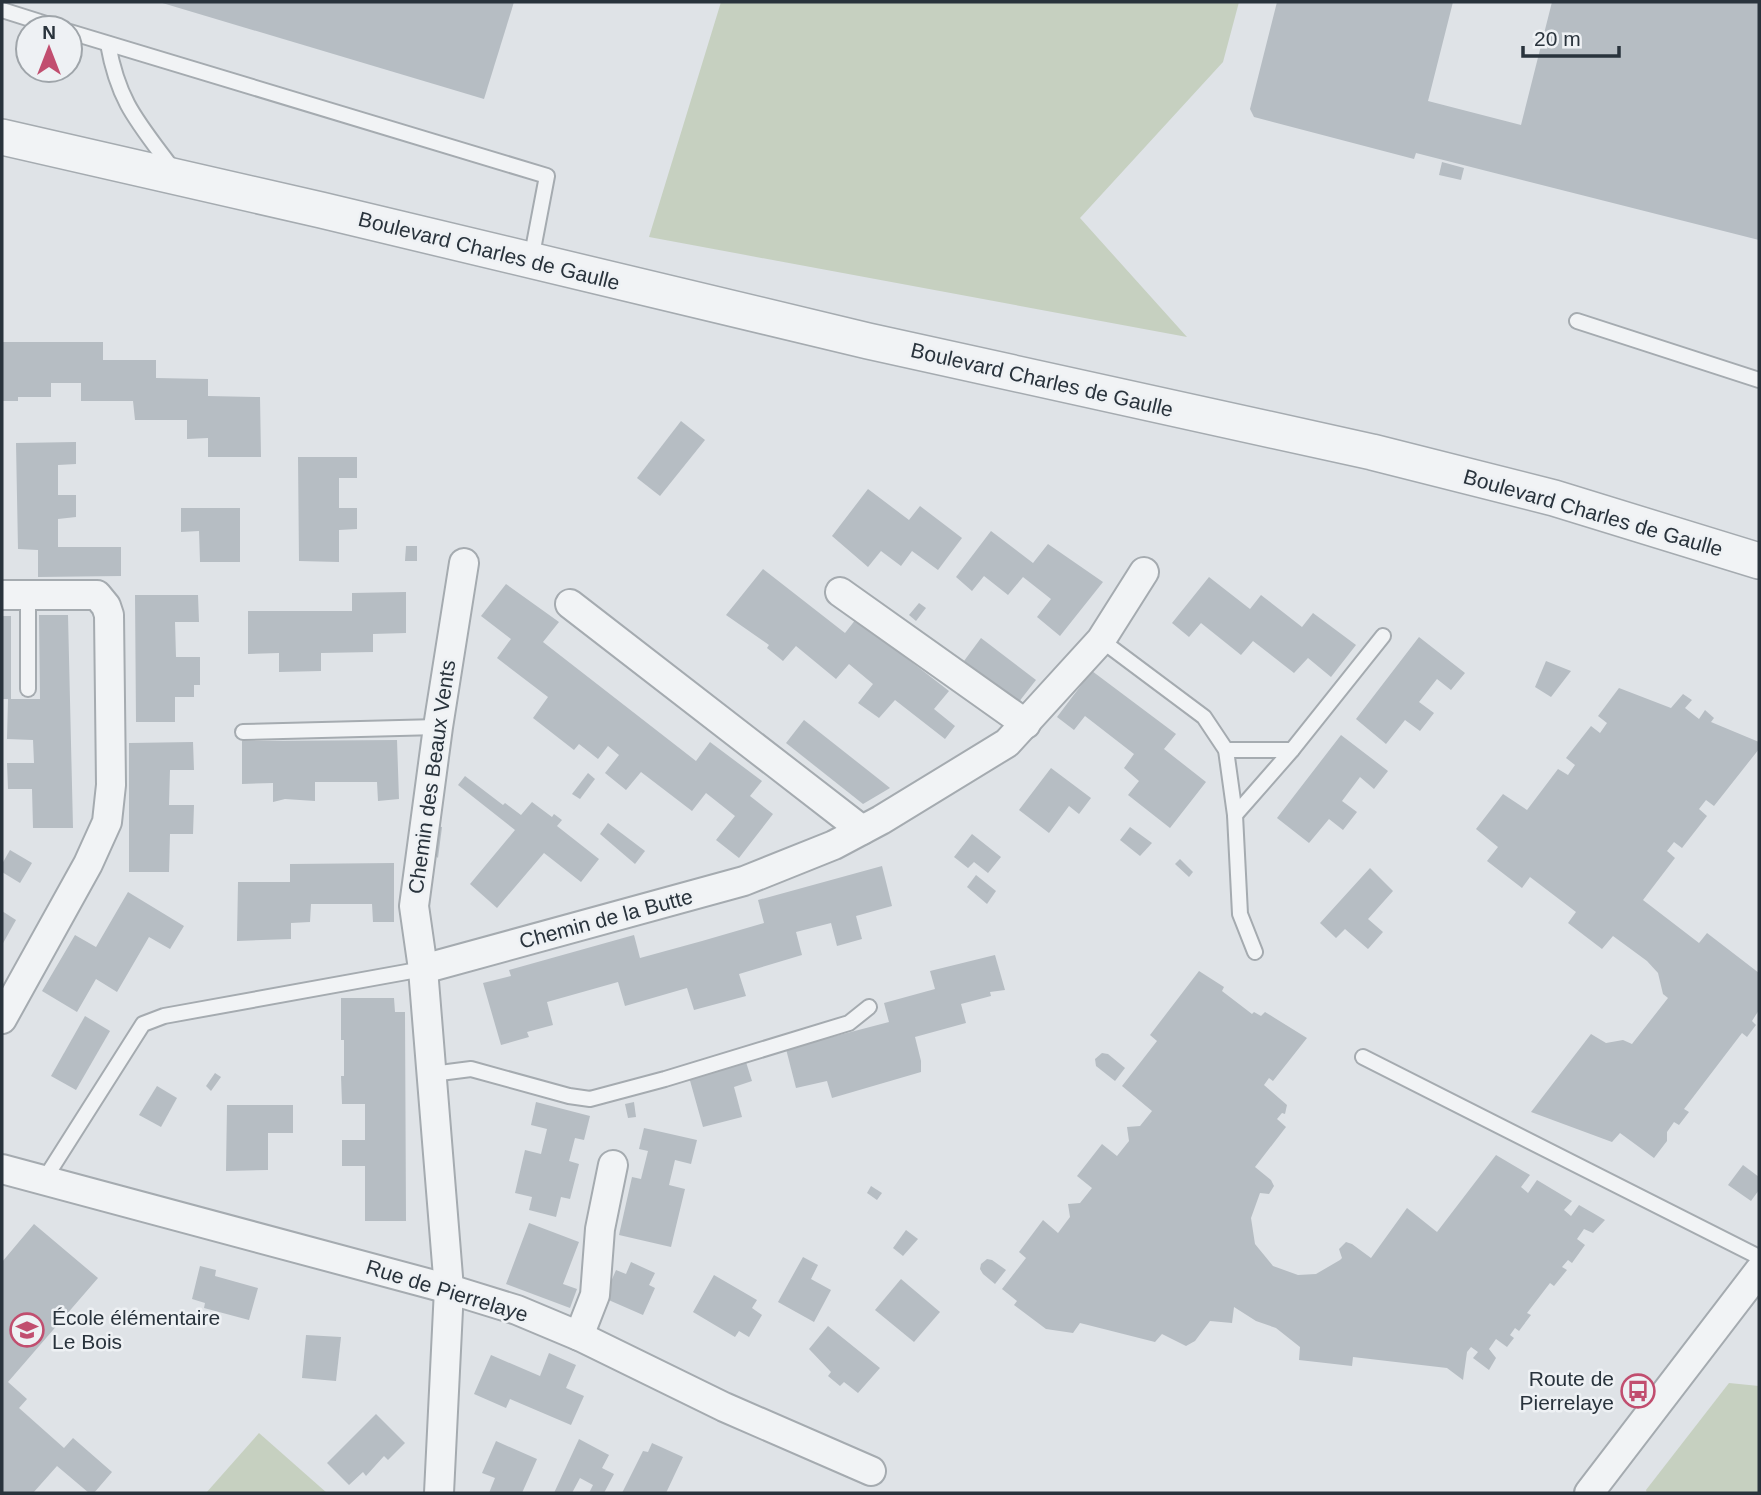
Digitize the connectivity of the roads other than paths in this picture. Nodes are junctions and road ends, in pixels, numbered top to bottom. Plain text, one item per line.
1 (84, 36) edge
2 (108, 44) junction
3 (2, 113) edge
4 (2, 137) edge
5 (169, 164) junction
6 (321, 210) junction
7 (531, 262) junction
8 (1577, 321) dead end
9 (1759, 380) edge
10 (1759, 561) edge
11 (464, 564) dead end
12 (1144, 572) dead end
13 (839, 592) dead end
14 (15, 595) edge
15 (570, 604) dead end
16 (1383, 636) dead end
17 (1101, 640) junction
18 (28, 689) dead end
19 (1026, 724) junction
20 (438, 727) junction
21 (243, 732) dead end
22 (1226, 750) junction
23 (1292, 750) junction
24 (1235, 815) junction
25 (862, 830) junction
26 (1255, 952) dead end
27 (423, 969) junction
28 (869, 1007) dead end
29 (2, 1019) edge
30 (1363, 1058) dead end
31 (432, 1074) junction
32 (613, 1165) dead end
33 (2, 1169) edge
34 (44, 1180) junction
35 (1759, 1257) edge
36 (1759, 1271) edge
37 (449, 1289) junction
38 (579, 1336) junction
39 (871, 1471) dead end
40 (439, 1493) edge
41 (1589, 1493) edge

1 - 2 lane
2 - 5 lane
2 - 7 lane
3 - 5 street, Boulevard Charles de Gaulle
4 - 6 street, Boulevard Charles de Gaulle
5 - 6 street, Boulevard Charles de Gaulle
6 - 7 street, Boulevard Charles de Gaulle
7 - 10 street, Boulevard Charles de Gaulle
8 - 9 lane
11 - 20 street, Chemin des Beaux Vents
12 - 17 street, Chemin de la Butte
13 - 19 street
14 - 18 lane
14 - 29 street
15 - 25 street
16 - 23 lane
17 - 19 street, Chemin de la Butte
17 - 22 lane
19 - 25 street, Chemin de la Butte
20 - 21 lane
20 - 27 street, Chemin des Beaux Vents
22 - 23 lane
22 - 24 lane
23 - 24 lane
24 - 26 lane
25 - 27 street, Chemin de la Butte
27 - 31 street, Chemin des Beaux Vents
27 - 34 lane, Chemin de la Butte
28 - 31 lane
30 - 35 lane
31 - 37 street, Chemin des Beaux Vents
32 - 38 street
33 - 34 street, Rue de Pierrelaye
34 - 37 street, Rue de Pierrelaye
36 - 41 street
37 - 38 street, Rue de Pierrelaye
37 - 40 street, Chemin des Beaux Vents
38 - 39 street, Rue de Pierrelaye

